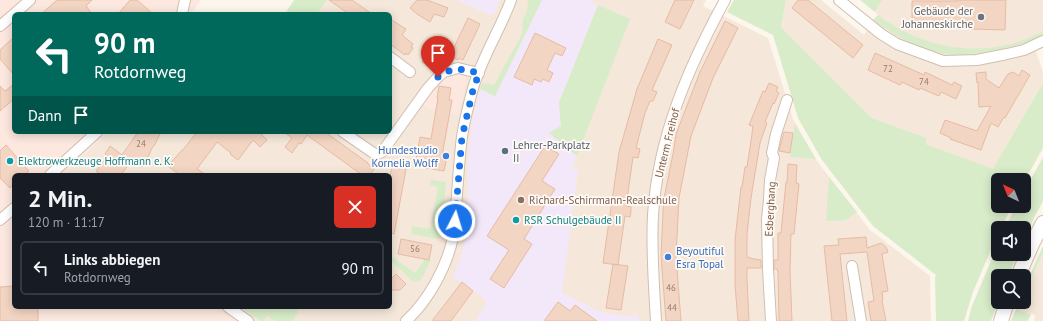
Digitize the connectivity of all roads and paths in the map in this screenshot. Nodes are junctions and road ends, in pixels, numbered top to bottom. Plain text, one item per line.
1 (30, 0) edge
2 (185, 0) edge
3 (511, 0) edge
4 (725, 0) edge
5 (839, 0) edge
6 (16, 12) edge
7 (182, 12) edge
8 (12, 16) edge
9 (0, 26) edge
10 (1043, 41) edge
11 (392, 58) edge
12 (410, 72) dead end
13 (479, 73) junction
14 (787, 100) dead end
15 (95, 134) edge
16 (346, 134) edge
17 (52, 173) edge
18 (12, 210) edge
19 (0, 220) edge
20 (1043, 223) edge
21 (852, 266) dead end
22 (1021, 269) edge
23 (231, 309) edge
24 (1005, 309) edge
25 (248, 321) edge
26 (406, 321) edge
27 (656, 321) edge
28 (771, 321) edge
29 (862, 321) edge
30 (1001, 321) edge

1 - 6 street
2 - 7 street
3 - 13 street
4 - 27 street, Unterm Freihof
5 - 10 street
8 - 9 street
11 - 12 street
13 - 16 street
13 - 26 street
14 - 28 street, Esberghang
15 - 17 street
18 - 19 street
20 - 22 main road
21 - 29 street
23 - 25 street
24 - 30 main road

